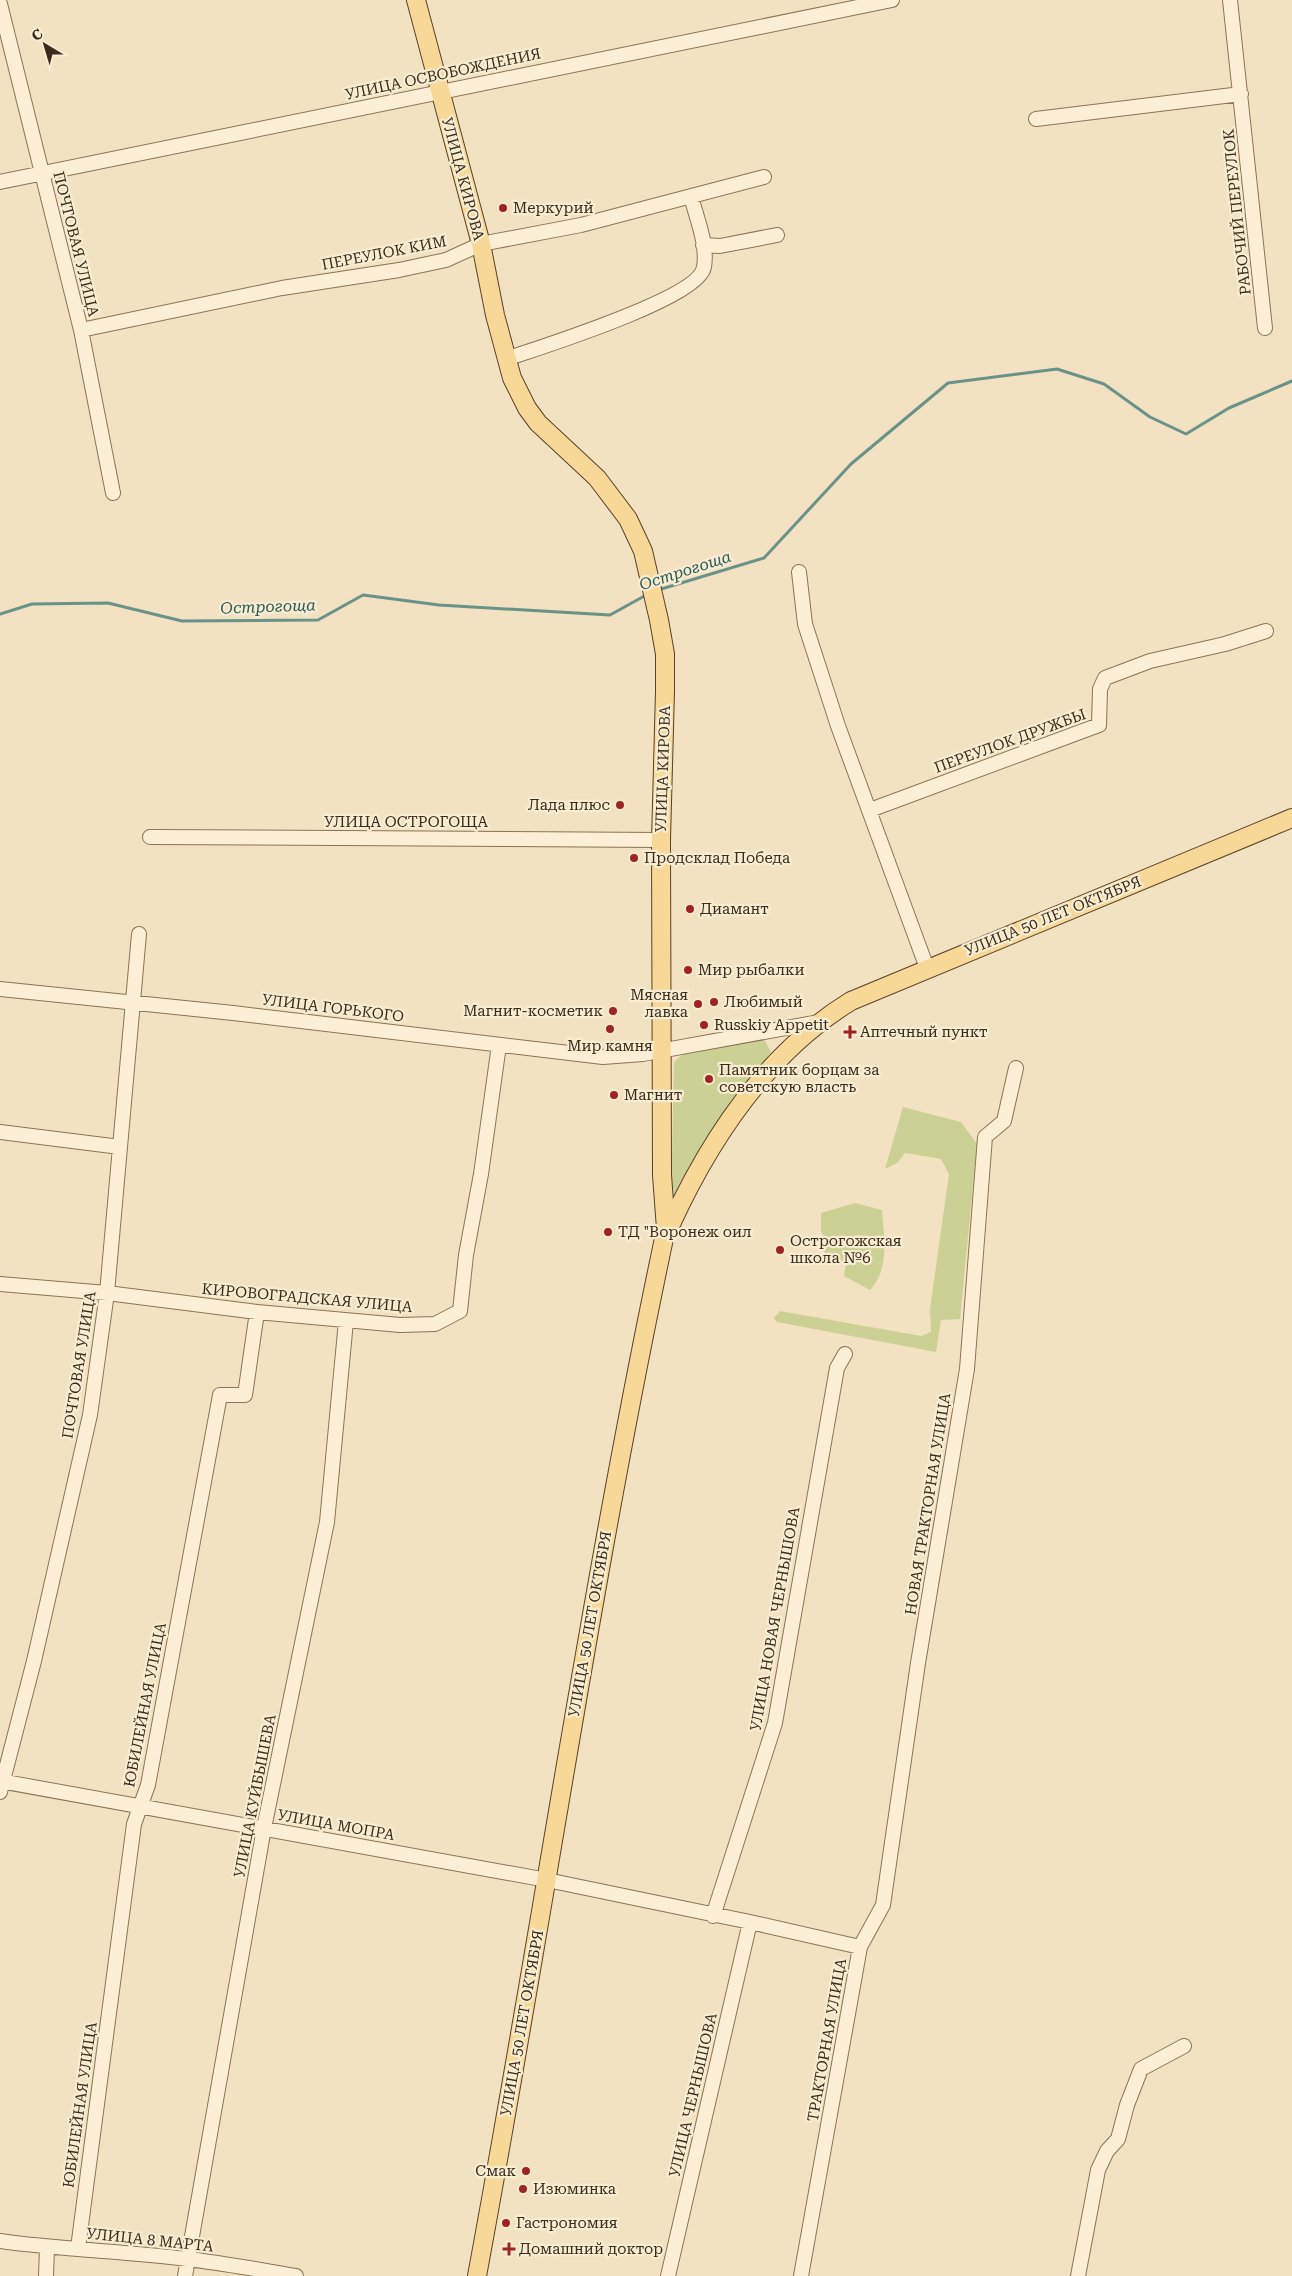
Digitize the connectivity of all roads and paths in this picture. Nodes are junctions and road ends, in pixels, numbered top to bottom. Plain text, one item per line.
1 (416, 0) edge
2 (892, 0) edge
3 (1230, 0) edge
4 (0, 4) edge
5 (851, 4) edge
6 (440, 91) junction
7 (1241, 94) junction
8 (1036, 120) dead end
9 (41, 175) junction
10 (764, 177) dead end
11 (0, 182) edge
12 (691, 196) junction
13 (778, 235) dead end
14 (481, 244) junction
15 (703, 245) junction
16 (1265, 328) dead end
17 (81, 330) junction
18 (506, 359) junction
19 (112, 494) dead end
20 (799, 572) dead end
21 (1266, 631) dead end
22 (870, 810) junction
23 (1292, 818) edge
24 (150, 837) dead end
25 (661, 840) junction
26 (139, 934) dead end
27 (927, 968) junction
28 (0, 989) edge
29 (132, 1002) junction
30 (819, 1022) junction
31 (499, 1045) junction
32 (662, 1049) junction
33 (1016, 1068) dead end
34 (0, 1132) edge
35 (120, 1147) junction
36 (666, 1229) junction
37 (0, 1284) edge
38 (107, 1293) junction
39 (257, 1312) junction
40 (346, 1320) junction
41 (845, 1354) dead end
42 (0, 1785) edge
43 (140, 1807) junction
44 (264, 1828) junction
45 (547, 1880) junction
46 (713, 1916) junction
47 (750, 1922) junction
48 (860, 1947) junction
49 (1184, 2046) dead end
50 (0, 2241) edge
51 (47, 2248) junction
52 (78, 2248) junction
53 (188, 2259) junction
54 (46, 2276) edge
55 (185, 2276) edge
56 (296, 2276) edge
57 (477, 2276) edge
58 (668, 2276) edge
59 (801, 2276) edge
60 (1078, 2276) edge

1 - 6 main road, УЛИЦА КИРОВА
2 - 5 street, УЛИЦА ОСВОБОЖДЕНИЯ
3 - 7 street, РАБОЧИЙ ПЕРЕУЛОК
4 - 9 street, ПОЧТОВАЯ УЛИЦА
5 - 6 street, УЛИЦА ОСВОБОЖДЕНИЯ
6 - 9 street, УЛИЦА ОСВОБОЖДЕНИЯ
6 - 14 main road, УЛИЦА КИРОВА
7 - 8 street
7 - 16 street, РАБОЧИЙ ПЕРЕУЛОК
9 - 11 street, УЛИЦА ОСВОБОЖДЕНИЯ
9 - 17 street, ПОЧТОВАЯ УЛИЦА
10 - 12 street, ПЕРЕУЛОК КИМ
12 - 14 street, ПЕРЕУЛОК КИМ
12 - 15 street
13 - 15 street
14 - 17 street, ПЕРЕУЛОК КИМ
14 - 18 main road, УЛИЦА КИРОВА
15 - 18 street
17 - 19 street, ПОЧТОВАЯ УЛИЦА
18 - 25 main road, УЛИЦА КИРОВА
20 - 22 street
21 - 22 street, ПЕРЕУЛОК ДРУЖБЫ
22 - 27 street
23 - 27 main road, УЛИЦА 50 ЛЕТ ОКТЯБРЯ
24 - 25 street, УЛИЦА ОСТРОГОЩА
25 - 32 main road, УЛИЦА КИРОВА
26 - 29 street, ПОЧТОВАЯ УЛИЦА
27 - 30 main road, УЛИЦА 50 ЛЕТ ОКТЯБРЯ
28 - 29 street, УЛИЦА ГОРЬКОГО
29 - 31 street, УЛИЦА ГОРЬКОГО
29 - 35 street, ПОЧТОВАЯ УЛИЦА
30 - 32 street, УЛИЦА 50 ЛЕТ ОКТЯБРЯ
30 - 36 main road, УЛИЦА 50 ЛЕТ ОКТЯБРЯ
31 - 32 street, УЛИЦА ГОРЬКОГО
31 - 40 street, КИРОВОГРАДСКАЯ УЛИЦА
32 - 36 main road, УЛИЦА КИРОВА
33 - 48 street, НОВАЯ ТРАКТОРНАЯ УЛИЦА
34 - 35 street
35 - 38 street, ПОЧТОВАЯ УЛИЦА
36 - 45 main road, УЛИЦА 50 ЛЕТ ОКТЯБРЯ
37 - 38 street, КИРОВОГРАДСКАЯ УЛИЦА
38 - 39 street, КИРОВОГРАДСКАЯ УЛИЦА
38 - 42 street, ПОЧТОВАЯ УЛИЦА
39 - 40 street, КИРОВОГРАДСКАЯ УЛИЦА
39 - 43 street, ЮБИЛЕЙНАЯ УЛИЦА
40 - 44 street, УЛИЦА КУЙБЫШЕВА
41 - 46 street, УЛИЦА НОВАЯ ЧЕРНЫШОВА
42 - 43 street, УЛИЦА МОПРА
43 - 44 street, УЛИЦА МОПРА
43 - 52 street, ЮБИЛЕЙНАЯ УЛИЦА
44 - 45 street, УЛИЦА МОПРА
44 - 53 street, УЛИЦА КУЙБЫШЕВА
45 - 46 street, ТРАКТОРНАЯ УЛИЦА
45 - 57 main road, УЛИЦА 50 ЛЕТ ОКТЯБРЯ
46 - 47 street, ТРАКТОРНАЯ УЛИЦА
47 - 48 street, ТРАКТОРНАЯ УЛИЦА
47 - 58 street, УЛИЦА ЧЕРНЫШОВА
48 - 59 street, ТРАКТОРНАЯ УЛИЦА
49 - 60 street
50 - 51 street, УЛИЦА 8 МАРТА
51 - 52 street, УЛИЦА 8 МАРТА
51 - 54 street
52 - 53 street, УЛИЦА 8 МАРТА
53 - 55 street, УЛИЦА КУЙБЫШЕВА
53 - 56 street, УЛИЦА 8 МАРТА

